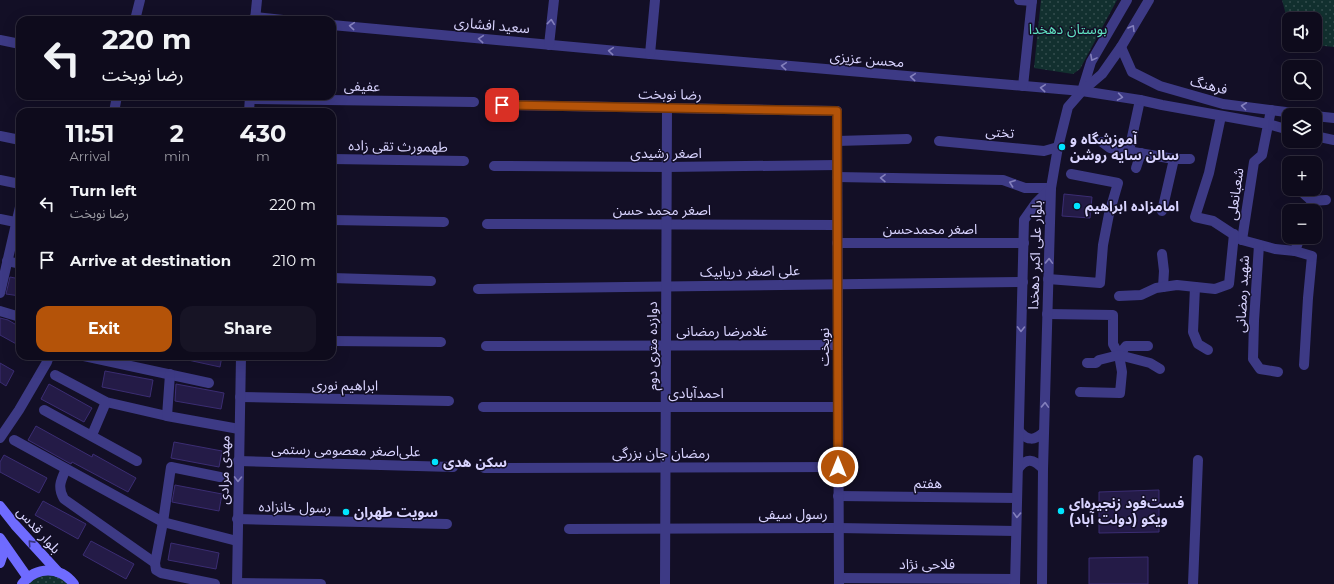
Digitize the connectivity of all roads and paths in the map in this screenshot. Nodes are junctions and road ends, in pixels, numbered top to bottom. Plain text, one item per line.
1 (140, 0) edge
2 (257, 0) edge
3 (554, 0) edge
4 (655, 0) edge
5 (1019, 0) edge
6 (1127, 0) edge
7 (1149, 0) edge
8 (1032, 1) edge
9 (136, 16) edge
10 (255, 16) edge
11 (336, 25) edge
12 (0, 40) edge
13 (16, 43) edge
14 (549, 45) junction
15 (1121, 47) junction
16 (650, 54) junction
17 (1023, 86) junction
18 (1082, 91) junction
19 (336, 99) edge
20 (1140, 100) junction
21 (474, 102) dead end
22 (502, 105) dead end
23 (667, 108) junction
24 (1271, 110) junction
25 (837, 111) joint
26 (1282, 111) edge
27 (1221, 116) junction
28 (1322, 117) edge
29 (1334, 118) edge
30 (1268, 124) junction
31 (1282, 128) edge
32 (0, 136) edge
33 (1322, 137) edge
34 (16, 139) edge
35 (907, 139) dead end
36 (1334, 140) edge
37 (837, 141) junction
38 (939, 141) dead end
39 (1102, 142) dead end
40 (1058, 147) junction
41 (1129, 151) junction
42 (1141, 153) junction
43 (336, 159) edge
44 (1174, 159) junction
45 (1190, 159) dead end
46 (464, 161) dead end
47 (837, 165) junction
48 (494, 166) dead end
49 (667, 167) junction
50 (1136, 168) dead end
51 (1071, 174) dead end
52 (837, 177) junction
53 (0, 180) edge
54 (16, 183) edge
55 (1051, 188) junction
56 (1306, 196) edge
57 (1326, 200) dead end
58 (1312, 201) junction
59 (1311, 204) edge
60 (1162, 211) dead end
61 (0, 218) edge
62 (336, 220) edge
63 (16, 222) edge
64 (444, 222) dead end
65 (487, 224) dead end
66 (667, 224) junction
67 (837, 225) junction
68 (16, 230) edge
69 (1238, 237) junction
70 (837, 243) junction
71 (1024, 243) junction
72 (1298, 244) edge
73 (1259, 245) junction
74 (1296, 251) junction
75 (1162, 254) dead end
76 (7, 262) junction
77 (16, 263) edge
78 (336, 278) edge
79 (1048, 279) junction
80 (431, 281) dead end
81 (1023, 282) junction
82 (837, 284) junction
83 (666, 286) junction
84 (1163, 287) junction
85 (1195, 288) junction
86 (478, 289) dead end
87 (0, 293) edge
88 (1119, 296) dead end
89 (0, 311) edge
90 (1047, 314) junction
91 (16, 316) edge
92 (336, 341) edge
93 (440, 342) dead end
94 (838, 344) junction
95 (666, 345) junction
96 (486, 346) dead end
97 (1148, 346) dead end
98 (1208, 350) dead end
99 (1119, 355) junction
100 (48, 360) edge
101 (103, 360) edge
102 (240, 360) edge
103 (1087, 363) dead end
104 (1304, 365) dead end
105 (1160, 369) dead end
106 (1278, 372) dead end
107 (170, 374) junction
108 (55, 375) dead end
109 (209, 383) dead end
110 (1080, 392) dead end
111 (240, 397) junction
112 (106, 402) junction
113 (449, 402) dead end
114 (483, 407) dead end
115 (666, 407) junction
116 (838, 407) junction
117 (44, 410) dead end
118 (167, 416) junction
119 (239, 429) junction
120 (1019, 431) junction
121 (1044, 432) junction
122 (92, 435) junction
123 (0, 438) edge
124 (14, 440) dead end
125 (1198, 460) dead end
126 (137, 461) dead end
127 (238, 461) junction
128 (453, 467) dead end
129 (666, 467) junction
130 (838, 467) junction
131 (484, 468) dead end
132 (66, 469) junction
133 (1018, 469) junction
134 (1043, 469) junction
135 (220, 477) dead end
136 (838, 496) junction
137 (1017, 498) junction
138 (0, 506) edge
139 (238, 519) junction
140 (163, 522) junction
141 (447, 524) dead end
142 (665, 528) junction
143 (838, 528) junction
144 (569, 529) dead end
145 (1016, 531) junction
146 (0, 538) edge
147 (237, 541) junction
148 (0, 545) edge
149 (0, 563) edge
150 (155, 563) junction
151 (58, 572) junction
152 (839, 581) edge
153 (23, 582) edge
154 (1015, 582) edge
155 (237, 583) edge
156 (74, 584) edge
157 (215, 584) edge
158 (321, 584) edge
159 (665, 584) edge
160 (1042, 584) edge
161 (1193, 584) edge

1 - 9 street
2 - 10 street
14 -> 3 street
4 - 16 street
5 - 8 street
6 -> 18 street
15 -> 7 street
8 - 17 street
14 -> 11 street, سعید افشاری
12 - 13 street
16 -> 14 street, سعید افشاری
15 - 18 street
24 -> 15 street, فرهنگ
17 -> 16 street, محسن عزیزی
18 -> 17 street, محسن عزیزی
18 -> 20 street, فرهنگ
18 - 40 street
19 - 21 street, عفیفی
20 - 27 street, فرهنگ
20 - 41 street
22 - 23 street, رضا نوبخت
23 - 25 street, رضا نوبخت
23 - 49 street, دوازده متری دوم
24 - 26 street, فرهنگ
24 - 30 street, شعبانعلی
25 - 37 street, نوبخت
27 - 30 street, فرهنگ
27 - 69 street
28 - 29 street
30 - 31 street, فرهنگ
30 - 69 street, شعبانعلی
32 - 34 street
33 - 36 street
35 - 37 street
37 - 47 street, نوبخت
38 - 40 street, تختی
39 - 41 street
40 - 55 street
41 - 42 street
42 - 44 street
42 - 50 street
43 - 46 street, طهمورث تقی زاده
44 - 45 street
44 - 60 street
47 - 49 street, اصغر رشیدی
47 - 52 street, نوبخت
48 - 49 street, اصغر رشیدی
49 - 66 street, دوازده متری دوم
51 - 79 street
55 -> 52 street
52 - 67 street, نوبخت
53 - 54 street
55 - 71 street, بلوار علی اکبر دهخدا
79 -> 55 street, بلوار علی اکبر دهخدا
56 - 58 street
57 - 58 street
58 - 59 street
61 - 63 street
62 - 64 street
65 - 66 street, اصغر محمد حسن
66 - 67 street, اصغر محمد حسن
66 - 83 street, دوازده متری دوم
67 - 70 street, نوبخت
68 - 76 street
69 - 73 street
69 - 85 street, شعبانعلی
70 - 71 street, اصغر محمدحسن
70 - 82 street, نوبخت
71 - 81 street, بلوار علی اکبر دهخدا
72 - 74 street
73 - 74 street, شهید رمضانی
73 - 106 street, شهید رمضانی
74 - 104 street, شهید رمضانی
75 - 84 street
76 - 77 street
76 - 87 street
78 - 80 street
79 - 90 street, بلوار علی اکبر دهخدا
81 - 82 street, علی اصغر دریابیک
81 -> 120 street, بلوار علی اکبر دهخدا
82 - 83 street, علی اصغر دریابیک
82 - 94 street, نوبخت
83 - 86 street, علی اصغر دریابیک
83 - 95 street, دوازده متری دوم
84 - 85 street
84 - 88 street
85 - 98 street
89 - 91 street
90 - 99 street
121 -> 90 street, بلوار علی اکبر دهخدا
92 - 93 street
94 - 95 street, غلامرضا رمضانی
94 - 116 street, نوبخت
95 - 96 street, غلامرضا رمضانی
95 - 115 street, دوازده متری دوم
97 - 99 street
99 - 103 street
99 - 105 street
99 - 110 street
100 - 123 street
101 - 107 street
102 - 111 street, مهدی مرادی
107 - 109 street
107 - 118 street
108 - 112 street
111 - 113 street, ابراهیم نوری
111 - 119 street, مهدی مرادی
112 - 118 street
112 - 122 street
114 - 115 street, احمدآبادی
115 - 116 street, احمدآبادی
115 - 129 street, دوازده متری دوم
116 - 130 street, نوبخت
117 - 122 street
118 - 119 street
119 - 127 street, مهدی مرادی
120 - 121 street
120 - 133 street, بلوار علی اکبر دهخدا
121 - 134 street, بلوار علی اکبر دهخدا
122 - 126 street
124 - 132 street
125 - 161 street
127 - 128 street, علی‌اصغر معصومی رستمی
127 -> 139 street, مهدی مرادی
129 - 130 street, رمضان جان بزرگی
129 - 131 street, رمضان جان بزرگی
129 - 142 street, دوازده متری دوم
130 - 136 street, نوبخت
132 - 140 street
132 - 150 street
133 - 134 street
133 - 137 street, بلوار علی اکبر دهخدا
134 - 160 street, بلوار علی اکبر دهخدا
135 - 140 street
136 - 137 street, هفتم
136 - 143 street, نوبخت
137 -> 145 street, بلوار علی اکبر دهخدا
151 -> 138 main road, بلوار قدس
139 - 141 street, رسول خانزاده
139 - 147 street, مهدی مرادی
140 - 147 street
140 - 150 street
142 - 143 street, رسول سیفی
142 - 144 street, رسول سیفی
142 - 159 street, دوازده متری دوم
143 - 145 street, رسول سیفی
143 - 152 street, نوبخت
145 - 154 street, بلوار علی اکبر دهخدا
146 - 153 main road
147 - 155 street, مهدی مرادی
148 - 149 main road
150 - 157 street
151 - 153 main road
151 - 156 main road, بلوار قدس
152 - 154 street, فلاحی نژاد
155 - 158 street

